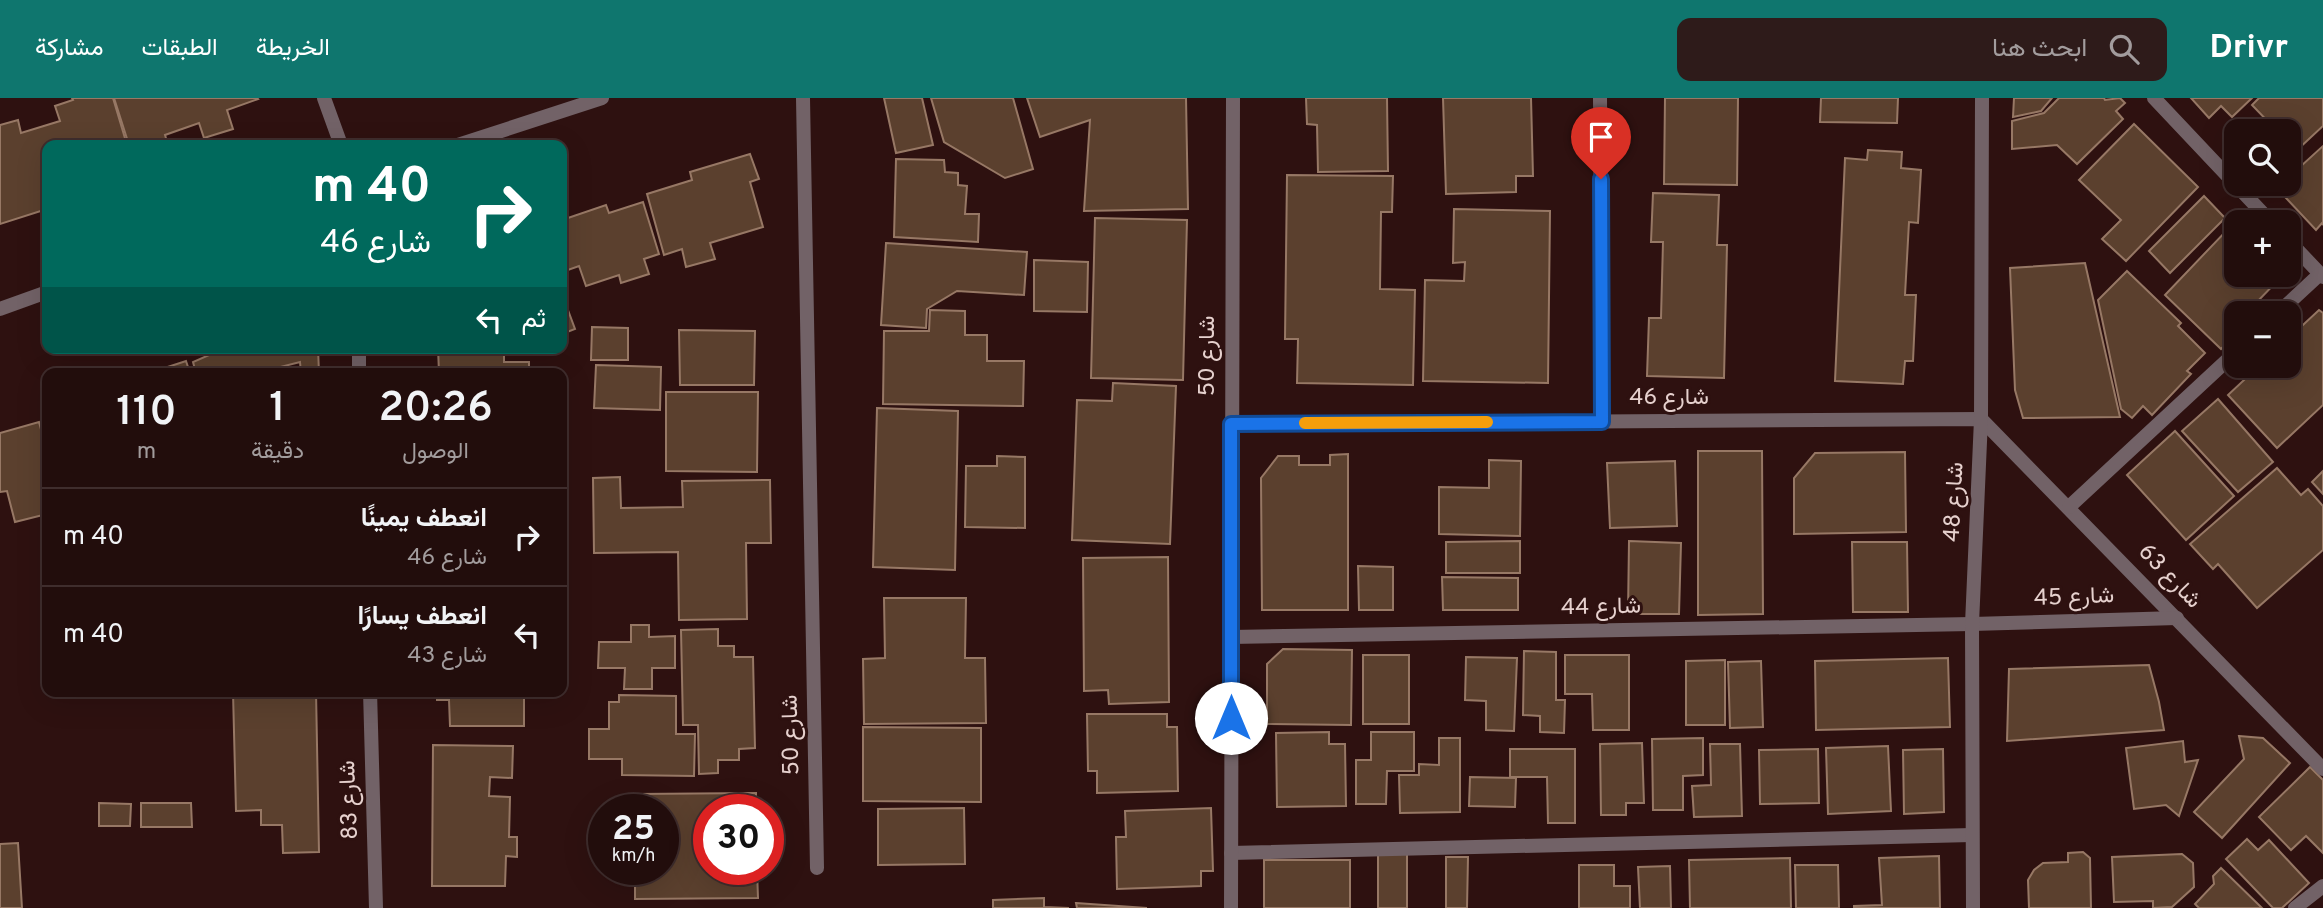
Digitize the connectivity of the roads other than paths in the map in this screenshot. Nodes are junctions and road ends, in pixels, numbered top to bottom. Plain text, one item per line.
1 (324, 98) edge
2 (602, 98) edge
3 (803, 98) edge
4 (1233, 98) edge
5 (1600, 98) edge
6 (1982, 98) edge
7 (2154, 98) edge
8 (339, 140) edge
9 (473, 140) edge
10 (2260, 210) edge
11 (2301, 254) edge
12 (2322, 276) edge
13 (42, 294) edge
14 (2292, 301) edge
15 (0, 309) edge
16 (2224, 363) edge
17 (1981, 419) junction
18 (1602, 422) junction
19 (1231, 424) junction
20 (2068, 507) junction
21 (2177, 618) junction
22 (1972, 624) junction
23 (1231, 637) junction
24 (370, 697) edge
25 (2323, 769) edge
26 (1972, 835) junction
27 (1231, 853) junction
28 (817, 868) dead end
29 (2323, 886) edge
30 (376, 908) edge
31 (1231, 908) edge
32 (1973, 908) edge
33 (2295, 908) edge

1 - 8 street
2 - 9 street
3 - 28 street, شارع 50
4 - 19 street, شارع 50
5 - 18 street
6 - 17 street, شارع 48
7 - 10 street
11 - 12 street
12 - 14 street
13 - 15 street
16 - 20 street
17 - 18 street, شارع 46
17 - 20 street, شارع 63
17 - 22 street, شارع 48
18 - 19 street, شارع 46
19 - 23 street, شارع 50
20 - 21 street, شارع 63
21 - 22 street, شارع 45
21 - 25 street, شارع 63
22 - 23 street, شارع 44
22 - 26 street, شارع 48
23 - 27 street, شارع 50
24 - 30 street, شارع 83
26 - 27 street
26 - 32 street, شارع 48
27 - 31 street, شارع 50
29 - 33 street

